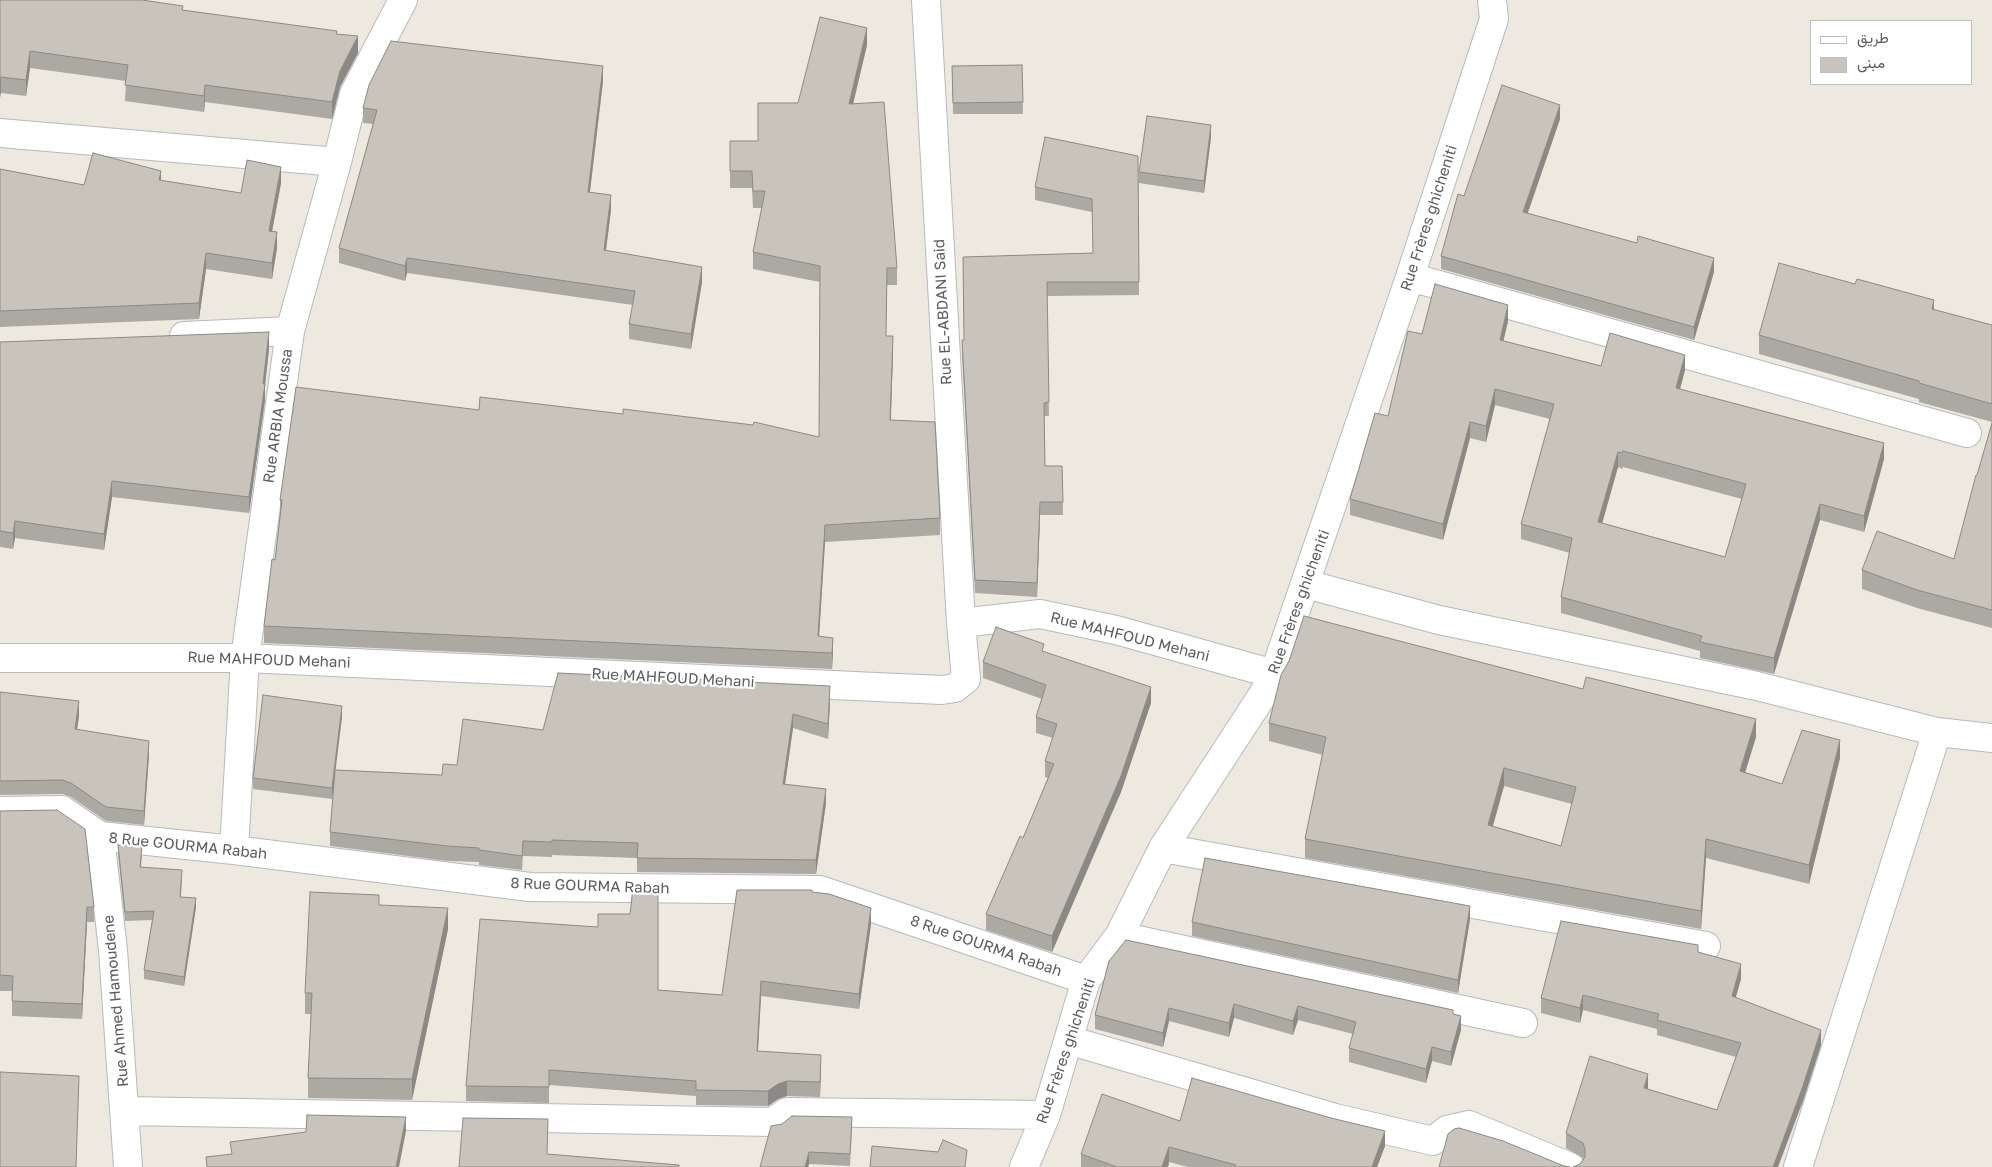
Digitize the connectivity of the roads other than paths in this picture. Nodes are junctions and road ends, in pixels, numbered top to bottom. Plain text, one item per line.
1 (403, 0) edge
2 (926, 0) edge
3 (1492, 0) edge
4 (0, 133) edge
5 (337, 162) junction
6 (1410, 276) junction
7 (290, 332) junction
8 (154, 337) edge
9 (1967, 433) dead end
10 (1306, 584) junction
11 (961, 623) junction
12 (0, 658) edge
13 (245, 658) junction
14 (1274, 674) junction
15 (1937, 732) junction
16 (1992, 738) edge
17 (0, 810) edge
18 (100, 836) junction
19 (1164, 848) junction
20 (234, 850) junction
21 (1120, 936) junction
22 (1706, 946) dead end
23 (1086, 980) junction
24 (1523, 1023) dead end
25 (1068, 1040) junction
26 (124, 1111) junction
27 (1046, 1115) junction
28 (128, 1167) edge
29 (1024, 1167) edge
30 (1570, 1167) edge
31 (1798, 1167) edge

1 - 5 street, Rue ARBIA Moussa
2 - 11 street, Rue EL-ABDANI Said
3 - 6 street, Rue Frères ghicheniti
4 - 5 street
5 - 7 street, Rue ARBIA Moussa
6 - 9 street
6 - 10 street, Rue Frères ghicheniti
7 - 8 street
7 - 13 street, Rue ARBIA Moussa
10 - 14 street, Rue Frères ghicheniti
10 - 15 street
11 - 13 street, Rue MAHFOUD Mehani
11 - 14 street, Rue MAHFOUD Mehani
12 - 13 street, Rue MAHFOUD Mehani
13 - 20 street, Rue ARBIA Moussa
14 - 19 street, Rue Frères ghicheniti
15 - 16 street
15 - 31 street
17 - 18 street, 8 Rue GOURMA Rabah
18 - 20 street, 8 Rue GOURMA Rabah
18 - 26 street, Rue Ahmed Hamoudene
19 - 21 street, Rue Frères ghicheniti
19 - 22 street
20 - 23 street, 8 Rue GOURMA Rabah
21 - 23 street, Rue Frères ghicheniti
21 - 24 street
23 - 25 street, Rue Frères ghicheniti
25 - 27 street, Rue Frères ghicheniti
25 - 30 street
26 - 27 street
26 - 28 street, Rue Ahmed Hamoudene
27 - 29 street, Rue Frères ghicheniti

